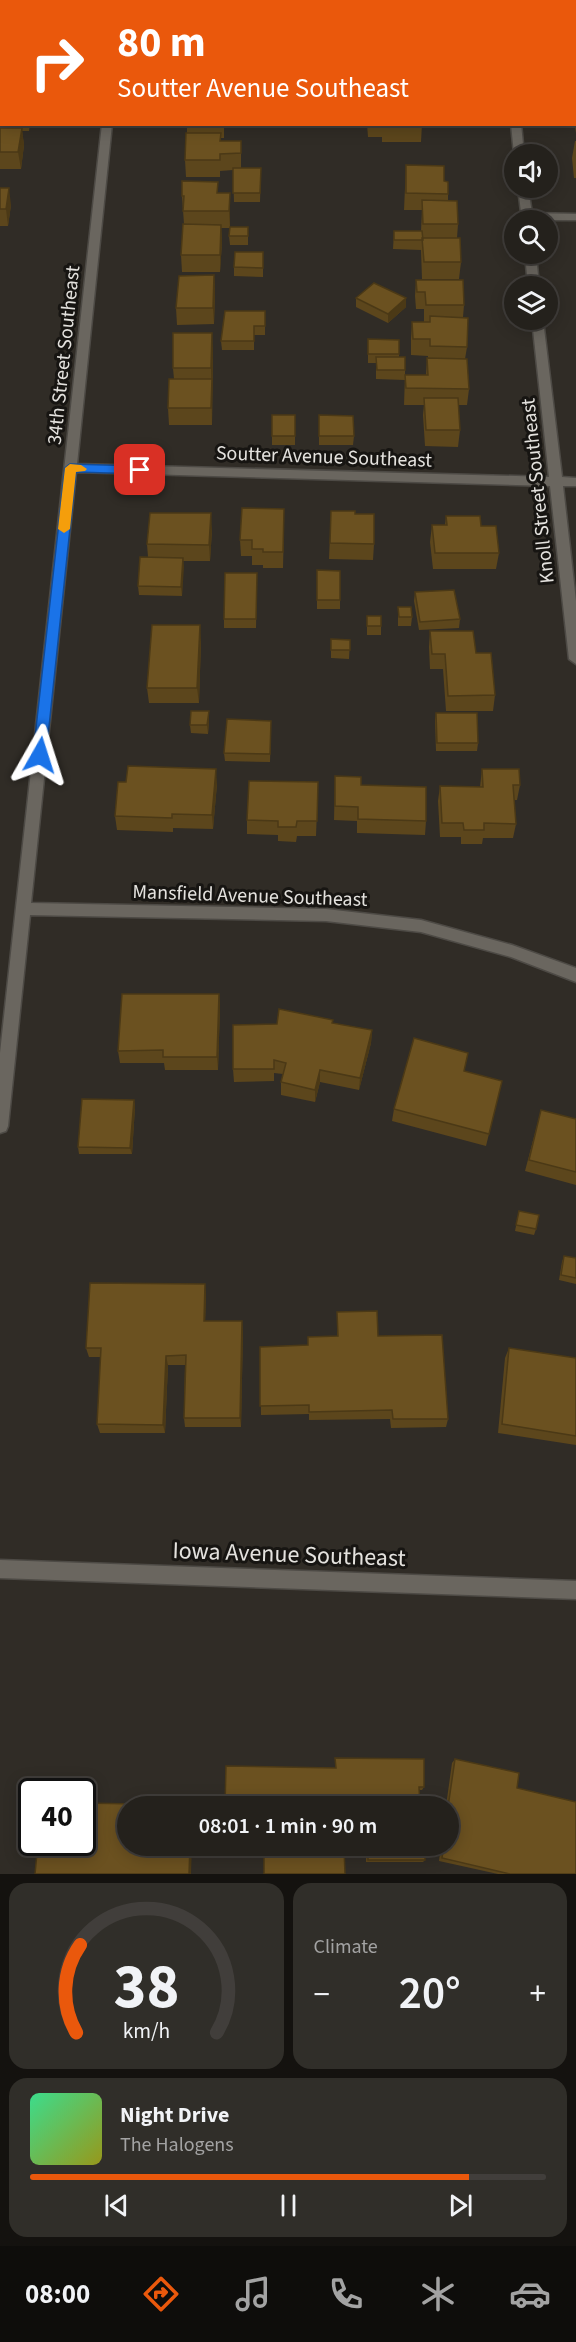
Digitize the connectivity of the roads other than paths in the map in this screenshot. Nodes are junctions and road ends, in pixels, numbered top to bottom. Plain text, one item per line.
1 (107, 126) edge
2 (516, 126) edge
3 (518, 144) edge
4 (558, 217) edge
5 (576, 217) edge
6 (539, 330) edge
7 (70, 468) junction
8 (555, 482) junction
9 (576, 482) edge
10 (576, 659) edge
11 (23, 909) junction
12 (576, 975) edge
13 (0, 1126) edge
14 (0, 1569) edge
15 (576, 1590) edge

1 - 7 street, 34th Street Southeast
2 - 3 street
4 - 5 street
6 - 8 street, Knoll Street Southeast
7 - 8 street, Soutter Avenue Southeast
7 - 11 street, 34th Street Southeast
8 - 9 street, Soutter Avenue Southeast
8 - 10 street, Knoll Street Southeast
11 - 12 street, Mansfield Avenue Southeast
11 - 13 street, 34th Street Southeast
14 - 15 street, Iowa Avenue Southeast

